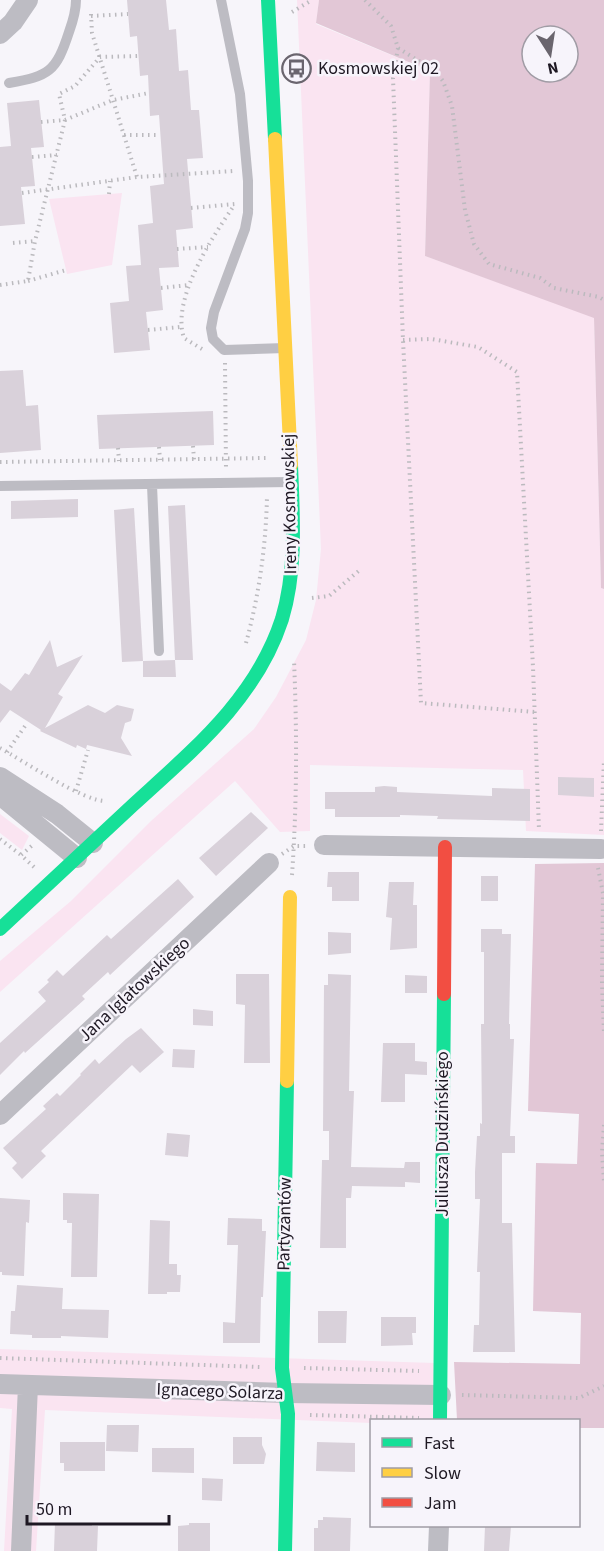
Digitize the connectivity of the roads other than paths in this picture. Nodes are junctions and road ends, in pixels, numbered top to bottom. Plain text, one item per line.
1 (28, 0) edge
2 (76, 0) edge
3 (221, 0) edge
4 (268, 0) edge
5 (0, 34) edge
6 (9, 83) dead end
7 (285, 348) junction
8 (291, 482) junction
9 (152, 485) junction
10 (0, 486) edge
11 (159, 651) dead end
12 (0, 777) edge
13 (0, 795) edge
14 (93, 843) junction
15 (324, 845) road end
16 (445, 847) junction
17 (597, 849) road end
18 (77, 858) junction
19 (269, 863) road end
20 (290, 897) road end
21 (0, 929) edge
22 (0, 1115) edge
23 (0, 1383) edge
24 (28, 1385) junction
25 (286, 1393) junction
26 (441, 1395) junction
27 (440, 1419) edge
28 (439, 1527) edge
29 (21, 1551) edge
30 (285, 1551) edge
31 (438, 1551) edge

1 - 5 street
2 - 6 lane
3 - 7 lane
4 - 7 street, Ireny Kosmowskiej
7 - 8 street, Ireny Kosmowskiej
8 - 9 lane
8 - 14 street, Ireny Kosmowskiej
9 - 10 lane
9 - 11 lane
12 - 14 street
13 - 18 street
14 - 18 street, Ireny Kosmowskiej
15 - 16 street
16 - 17 street
16 - 26 street, Juliusza Dudzińskiego
18 - 21 street, Ireny Kosmowskiej
19 - 22 street, Jana Iglatowskiego
20 - 25 street, Partyzantów
23 - 24 street, Ignacego Solarza
24 - 25 street, Ignacego Solarza
24 - 29 street
25 - 26 street, Ignacego Solarza
25 - 30 street, Partyzantów
26 - 27 street, Juliusza Dudzińskiego
28 - 31 street

